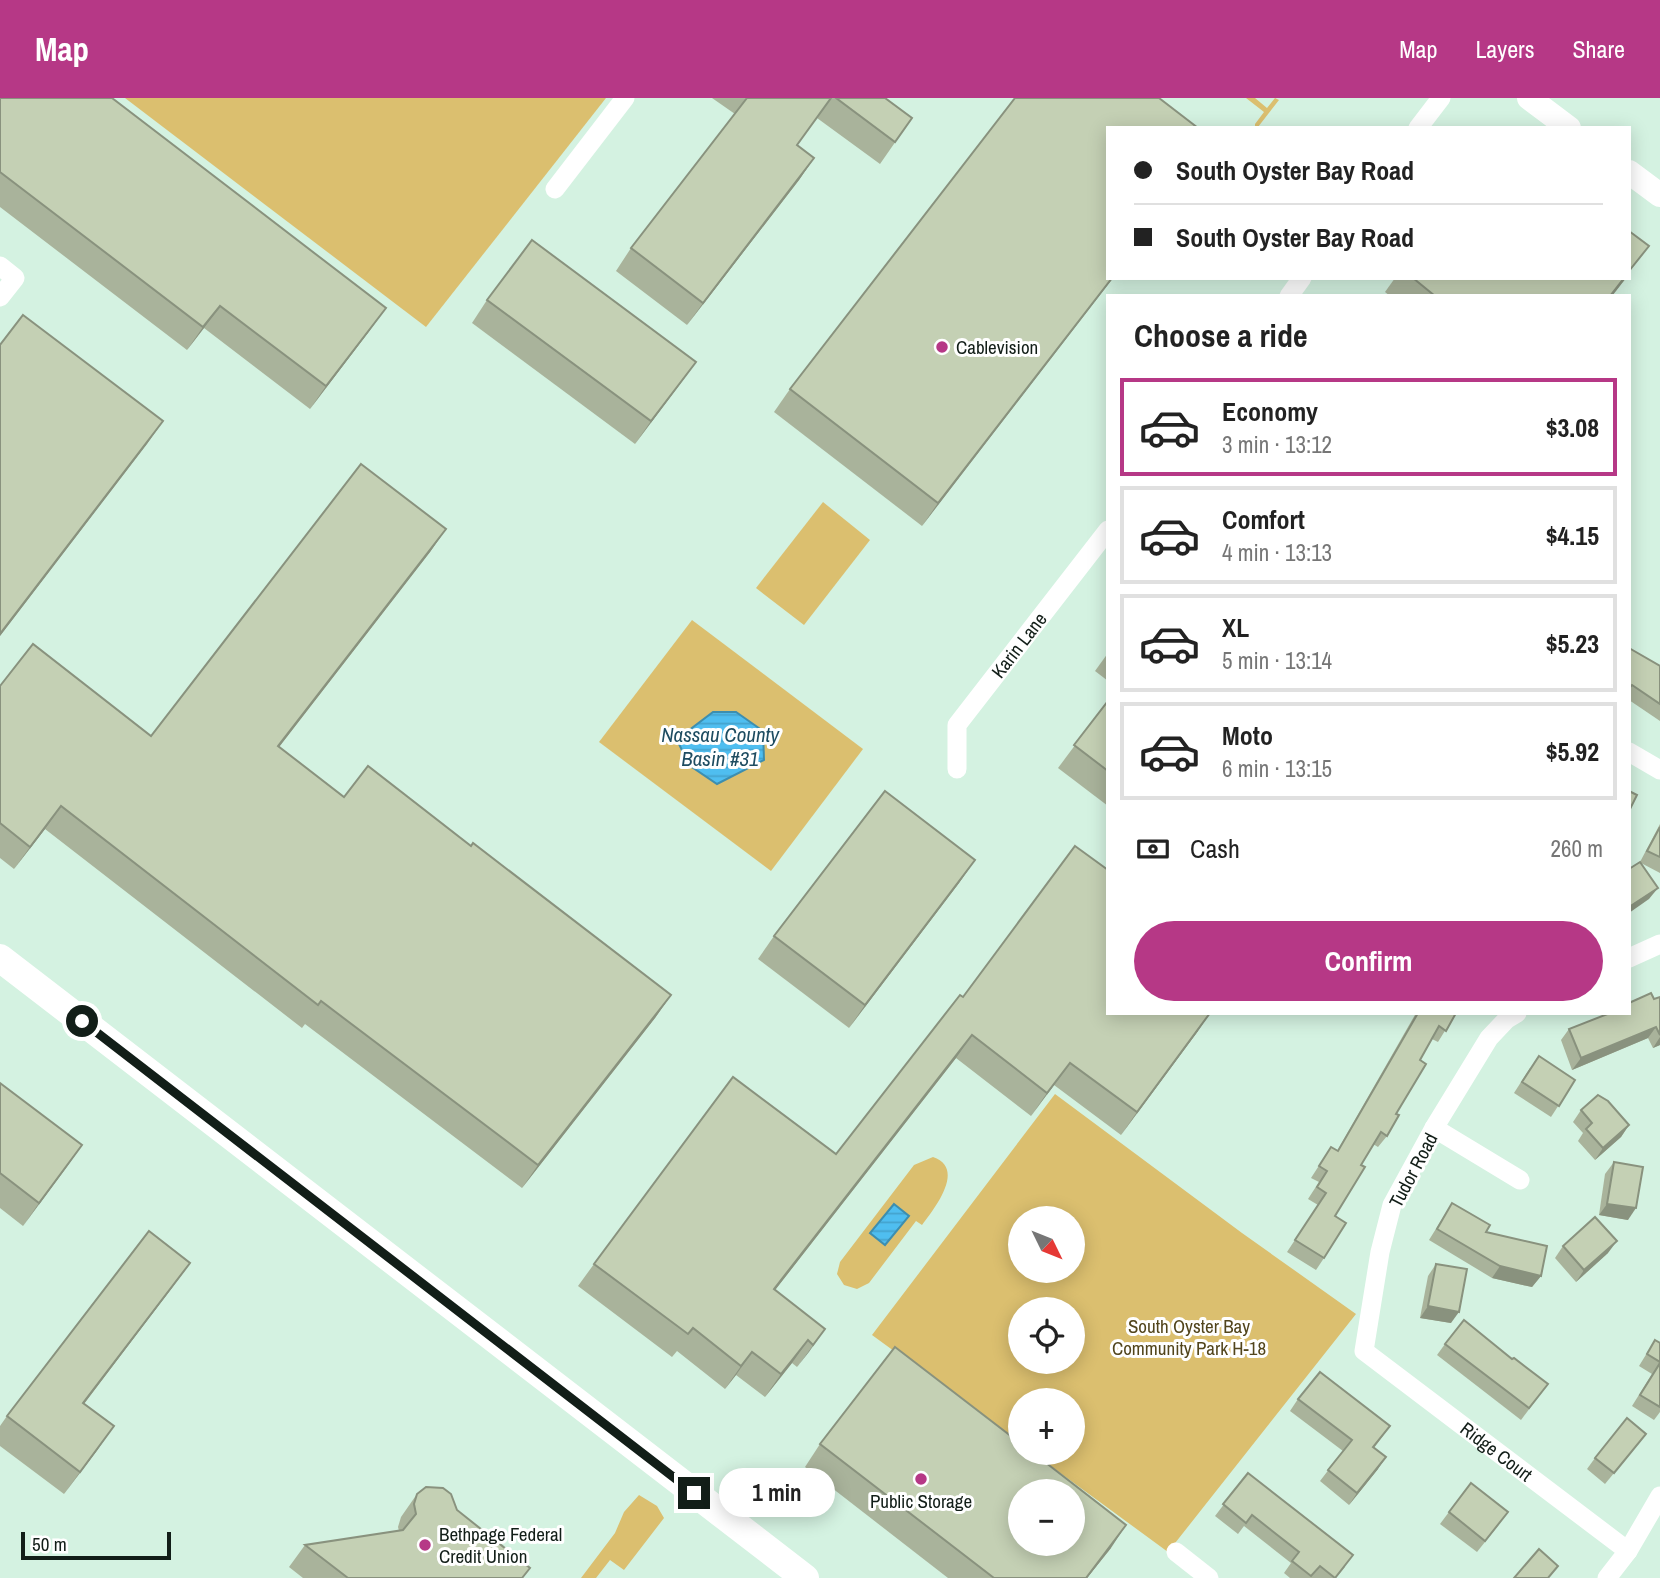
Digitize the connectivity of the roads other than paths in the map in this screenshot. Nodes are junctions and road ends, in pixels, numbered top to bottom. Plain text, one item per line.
1 (625, 98) edge
2 (1441, 98) edge
3 (1538, 101) edge
4 (1420, 126) edge
5 (1567, 126) edge
6 (1631, 174) edge
7 (555, 189) dead end
8 (1660, 195) edge
9 (0, 266) edge
10 (0, 298) edge
11 (1106, 533) edge
12 (1631, 753) edge
13 (957, 769) dead end
14 (1660, 770) edge
15 (1660, 944) edge
16 (1631, 957) edge
17 (0, 958) edge
18 (1514, 1015) edge
19 (1434, 1128) junction
20 (1520, 1180) dead end
21 (1364, 1351) joint
22 (1660, 1496) edge
23 (1628, 1551) junction
24 (1176, 1552) dead end
25 (805, 1578) edge
26 (1209, 1578) edge
27 (1608, 1578) edge

1 - 7 street
2 - 4 street
3 - 5 street
6 - 8 street
9 - 10 street
11 - 13 street, Karin Lane
12 - 14 street
15 - 16 street
17 - 25 main road
18 - 19 street, Tudor Road
19 - 20 street
19 - 21 street, Tudor Road
21 - 23 street, Ridge Court
22 - 23 street
23 - 27 street
24 - 26 street

